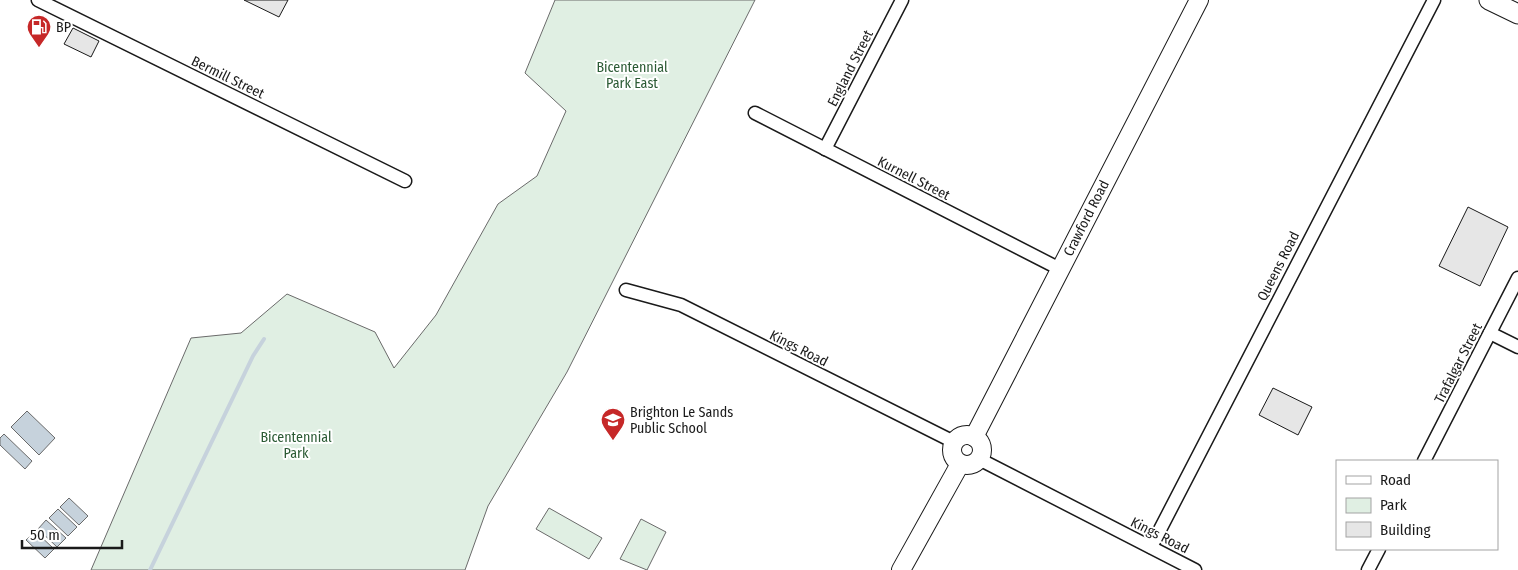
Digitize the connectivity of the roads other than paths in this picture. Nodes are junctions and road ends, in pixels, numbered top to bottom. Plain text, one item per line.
1 (38, 0) edge
2 (902, 0) edge
3 (1199, 0) edge
4 (1434, 0) edge
5 (1489, 0) edge
6 (1518, 14) edge
7 (755, 113) dead end
8 (825, 149) junction
9 (405, 181) dead end
10 (1060, 269) junction
11 (1518, 278) edge
12 (626, 290) dead end
13 (1490, 333) junction
14 (1518, 347) edge
15 (974, 437) junction
16 (954, 442) junction
17 (979, 459) junction
18 (1425, 460) edge
19 (960, 464) junction
20 (1151, 548) junction
21 (1378, 550) edge
22 (902, 570) edge
23 (1195, 570) edge
24 (1368, 570) edge

1 - 9 street, Bermill Street
2 - 8 street, England Street
3 - 10 street, Crawford Road
4 - 20 street, Queens Road
5 - 6 main road
7 - 8 street, Kurnell Street
8 - 10 street, Kurnell Street
10 - 15 street, Crawford Road
11 - 13 street, Trafalgar Street
12 - 16 street, Kings Road
13 - 14 street
13 - 18 street, Trafalgar Street
15 - 16 street
15 - 17 street
16 - 19 street
17 - 19 street
17 - 20 street, Kings Road
19 - 22 street
20 - 23 street, Kings Road
21 - 24 street

